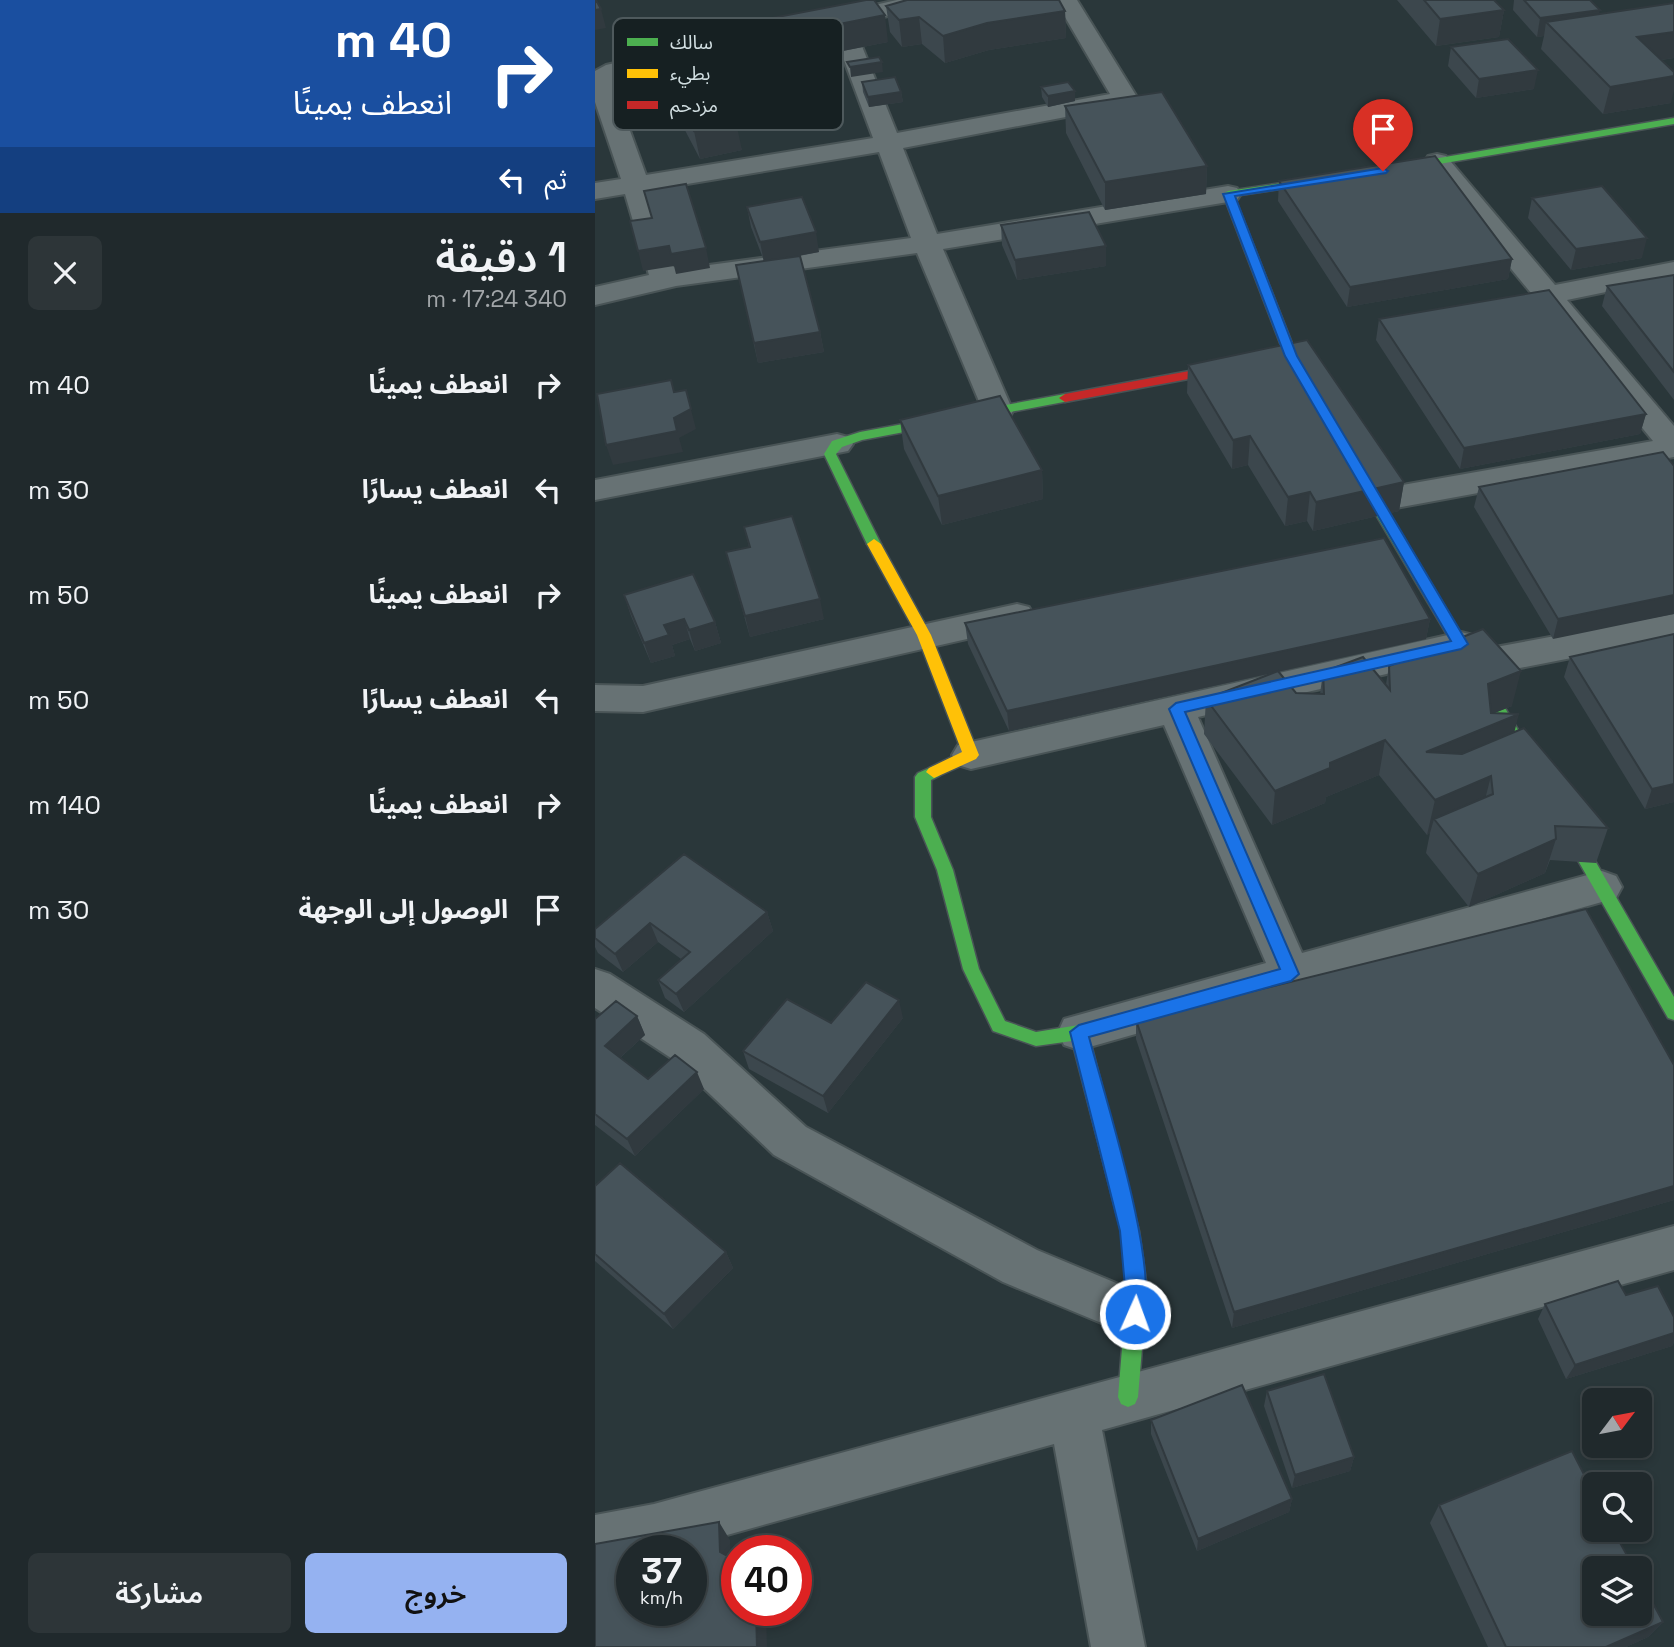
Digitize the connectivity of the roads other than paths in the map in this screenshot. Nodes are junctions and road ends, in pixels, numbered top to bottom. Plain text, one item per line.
1 (927, 0) edge
2 (1066, 0) edge
3 (843, 18) edge
4 (843, 27) edge
5 (613, 71) edge
6 (1123, 100) junction
7 (613, 118) edge
8 (1674, 121) edge
9 (617, 130) edge
10 (1147, 133) edge
11 (887, 143) junction
12 (1437, 162) junction
13 (1369, 173) edge
14 (1179, 177) edge
15 (1343, 177) edge
16 (636, 184) junction
17 (595, 191) edge
18 (1228, 194) junction
19 (1195, 200) junction
20 (927, 244) junction
21 (1674, 271) edge
22 (676, 278) junction
23 (1547, 295) junction
24 (595, 296) edge
25 (1251, 363) edge
26 (1319, 404) edge
27 (998, 411) junction
28 (837, 444) junction
29 (1674, 447) edge
30 (1346, 452) edge
31 (595, 490) edge
32 (1374, 500) junction
33 (1045, 610) edge
34 (1674, 626) edge
35 (924, 635) junction
36 (1467, 654) junction
37 (595, 698) edge
38 (1176, 709) junction
39 (971, 755) junction
40 (1535, 770) edge
41 (1555, 805) edge
42 (1602, 887) junction
43 (1291, 974) junction
44 (595, 986) edge
45 (1674, 1013) edge
46 (1079, 1032) junction
47 (1674, 1248) edge
48 (1135, 1314) junction
49 (1128, 1397) junction
50 (1074, 1415) junction
51 (595, 1541) edge
52 (1118, 1647) edge

1 - 3 street
2 - 6 street
4 - 11 street
5 - 7 street
6 - 10 street
6 - 11 street
8 - 12 street
9 - 16 street
11 - 16 street
11 - 20 street
12 - 13 street
12 - 23 street
14 - 19 street
15 - 18 street
16 - 17 street
16 - 22 street
18 - 19 street
18 - 26 street
19 - 20 street
20 - 22 street
20 - 27 street
21 - 23 street
22 - 24 street
23 - 29 street
25 - 27 street
27 - 28 street
28 - 31 street
28 - 35 street
29 - 32 street
30 - 32 street
32 - 36 street
33 - 35 street
34 - 36 street
35 - 37 street
35 - 39 street
36 - 38 street
36 - 40 street
38 - 39 street
38 - 43 street
39 - 46 street
41 - 42 street
42 - 43 street
42 - 45 street
43 - 46 street
44 - 48 street
46 - 48 street
47 - 49 street
48 - 49 street
49 - 50 street
50 - 51 street
50 - 52 street

